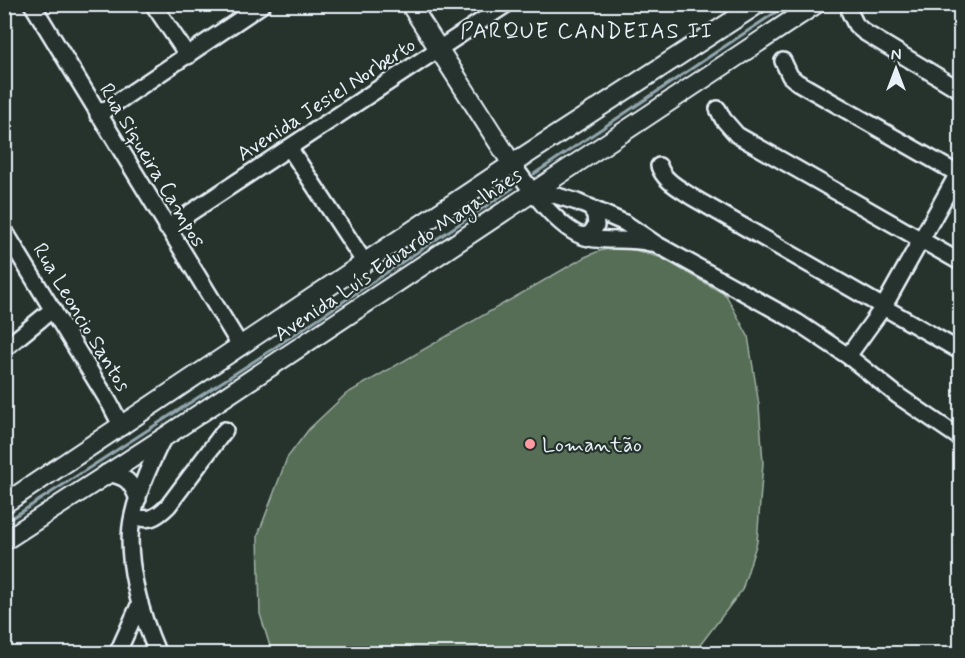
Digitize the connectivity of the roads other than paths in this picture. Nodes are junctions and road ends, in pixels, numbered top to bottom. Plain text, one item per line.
1 (32, 4) edge
2 (153, 4) edge
3 (263, 4) edge
4 (410, 4) edge
5 (507, 4) edge
6 (758, 4) edge
7 (816, 4) edge
8 (850, 13) dead end
9 (440, 50) junction
10 (188, 56) junction
11 (783, 62) dead end
12 (960, 90) edge
13 (718, 109) dead end
14 (98, 115) junction
15 (290, 149) junction
16 (512, 164) junction
17 (659, 166) dead end
18 (960, 173) edge
19 (535, 194) junction
20 (590, 207) junction
21 (167, 228) junction
22 (4, 230) edge
23 (582, 236) junction
24 (922, 240) junction
25 (656, 244) junction
26 (365, 262) junction
27 (960, 262) edge
28 (884, 306) junction
29 (53, 309) junction
30 (241, 346) junction
31 (4, 349) edge
32 (960, 351) edge
33 (848, 356) junction
34 (122, 427) junction
35 (225, 430) dead end
36 (163, 438) junction
37 (960, 438) edge
38 (106, 473) junction
39 (138, 499) junction
40 (4, 504) edge
41 (133, 515) junction
42 (4, 541) edge
43 (141, 603) junction
44 (117, 654) edge
45 (158, 654) edge

1 - 14 street, Rua Siqueira Campos
2 - 10 street
3 - 10 street
4 - 9 main road
5 - 9 street, Avenida Jesiel Norberto
6 - 16 main road, Avenida Luís Eduardo Magalhães
7 - 19 main road, Avenida Luís Eduardo Magalhães
8 - 12 street
9 - 15 street, Avenida Jesiel Norberto
9 - 16 main road
10 - 14 street
11 - 18 street
13 - 24 street
14 - 21 street, Rua Siqueira Campos
15 - 21 street, Avenida Jesiel Norberto
15 - 26 street
16 - 19 street
16 - 26 main road, Avenida Luís Eduardo Magalhães
17 - 28 street
18 - 24 street
19 - 20 street
19 - 23 street
19 - 36 main road, Avenida Luís Eduardo Magalhães
20 - 23 street
20 - 25 street
21 - 30 street, Rua Siqueira Campos
22 - 29 street, Rua Leoncio Santos
23 - 25 street
24 - 27 street
24 - 28 street
25 - 33 street
26 - 30 main road, Avenida Luís Eduardo Magalhães
28 - 32 street
28 - 33 street
29 - 31 street
29 - 34 street, Rua Leoncio Santos
30 - 34 main road, Avenida Luís Eduardo Magalhães
33 - 37 street
34 - 40 main road, Avenida Luís Eduardo Magalhães
35 - 41 street
36 - 38 main road, Avenida Luís Eduardo Magalhães
36 - 39 street
38 - 39 street
38 - 42 main road, Avenida Luís Eduardo Magalhães
39 - 41 street
41 - 43 street
43 - 44 street
43 - 45 street

